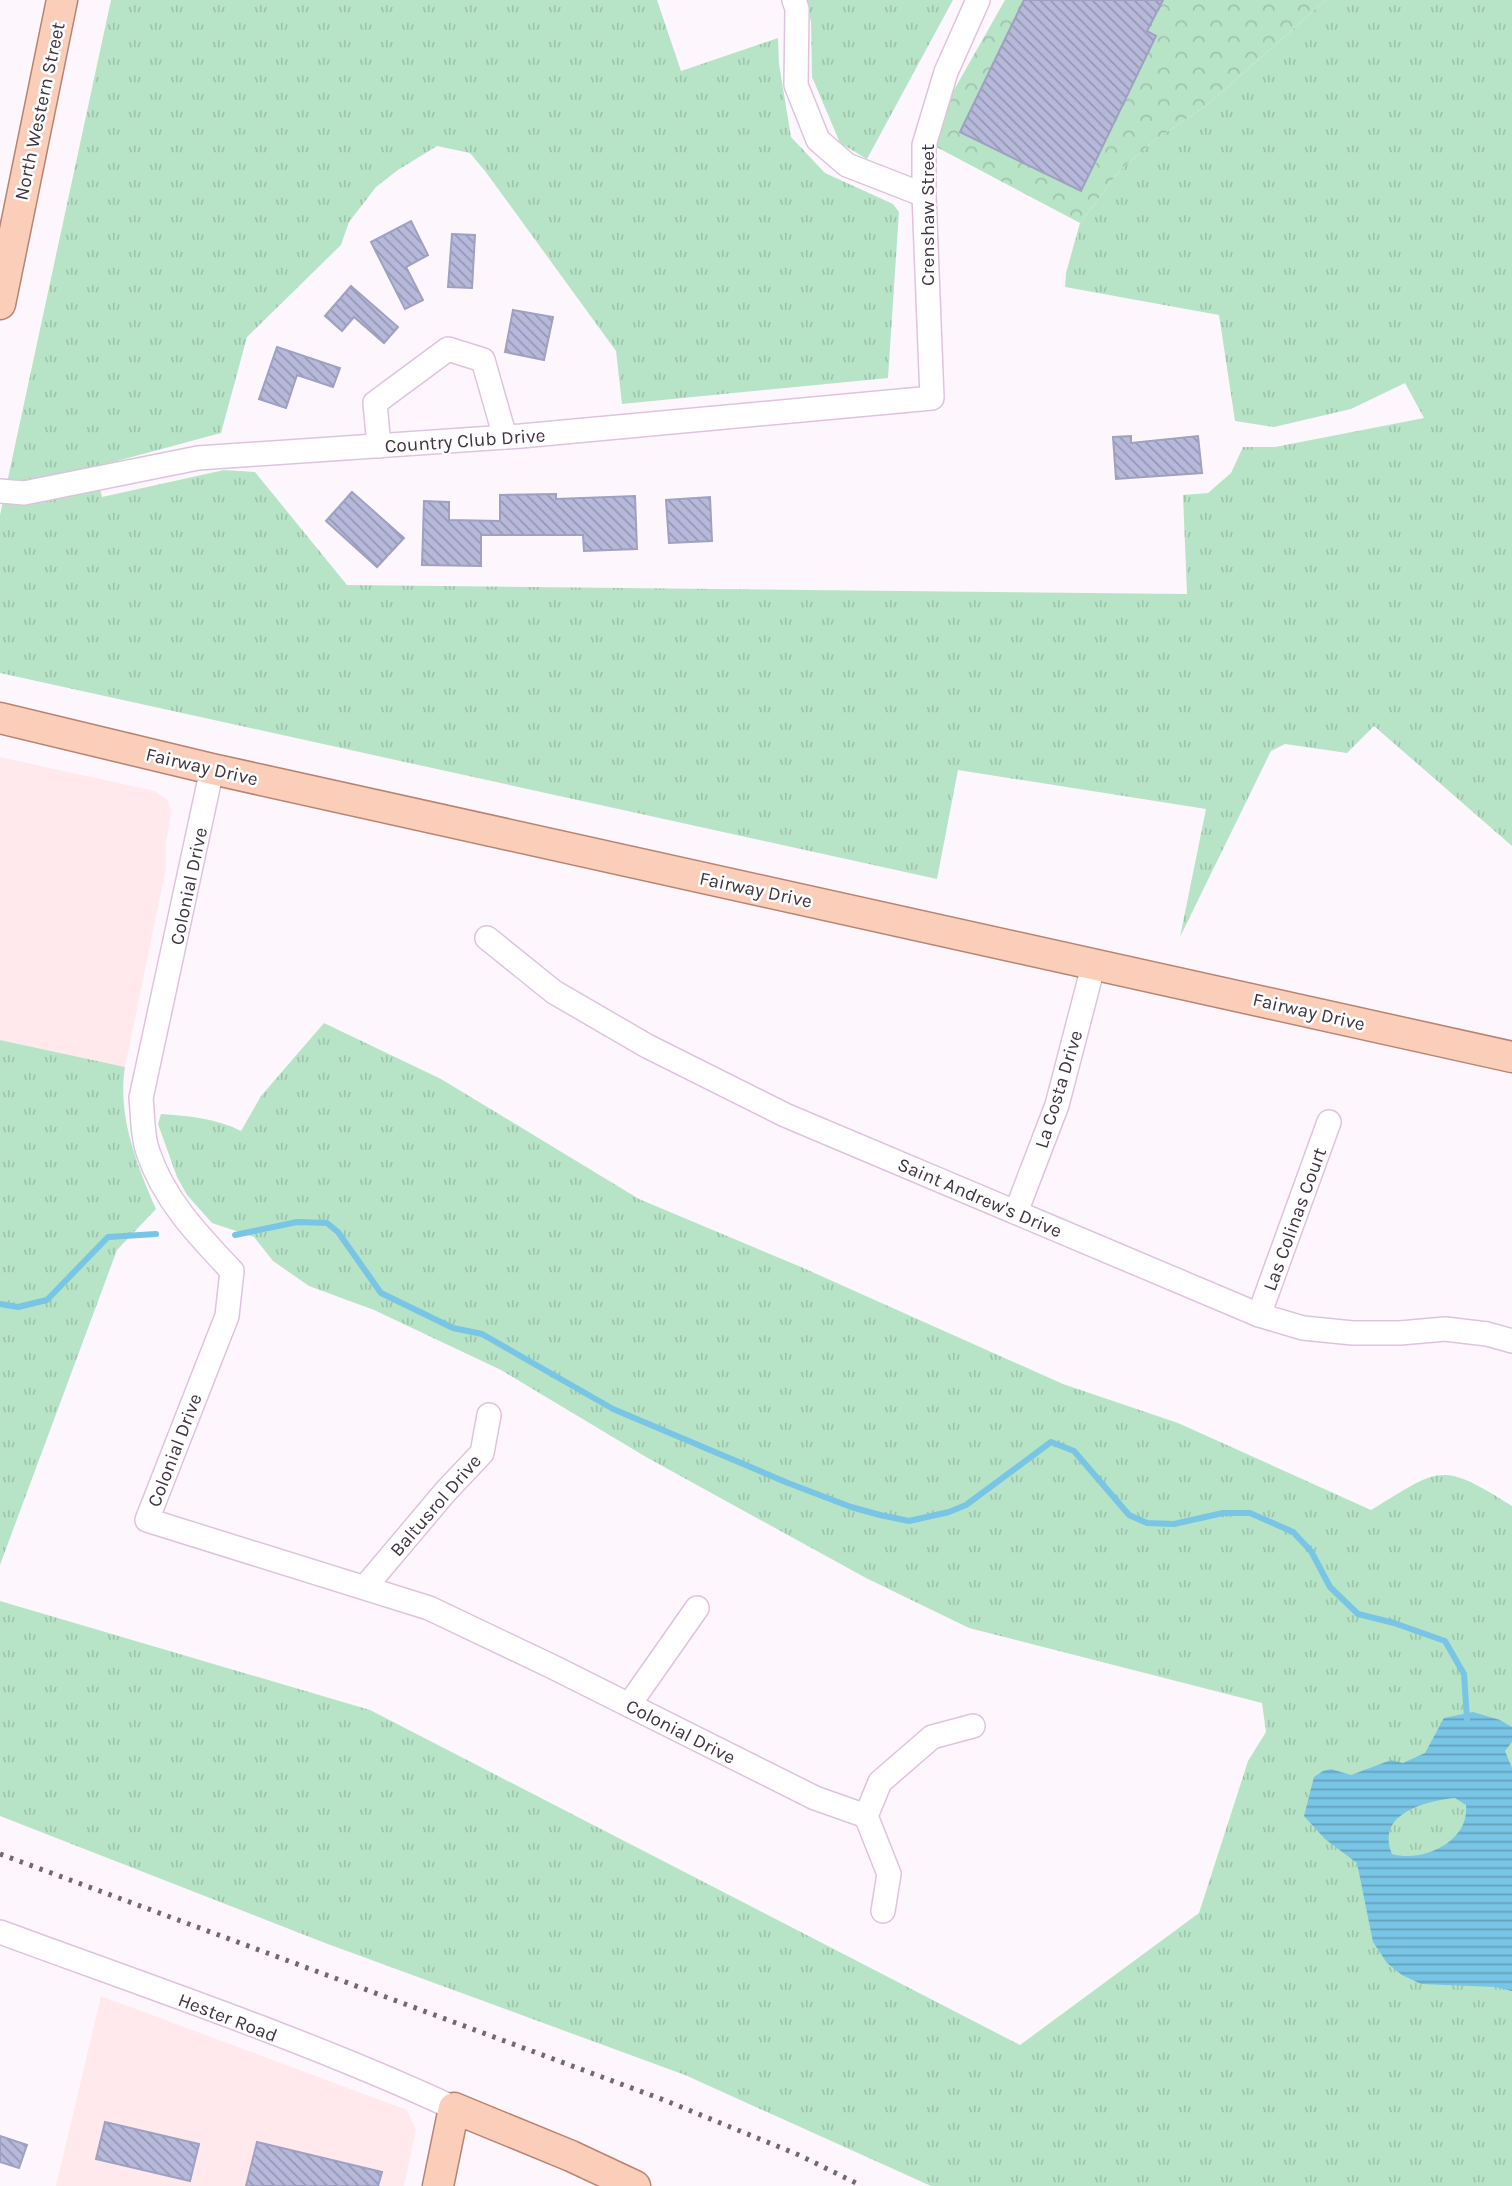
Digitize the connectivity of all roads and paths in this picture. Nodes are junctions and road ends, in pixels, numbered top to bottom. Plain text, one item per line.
1 (62, 0) edge
2 (793, 0) edge
3 (978, 0) edge
4 (924, 195) junction
5 (0, 304) edge
6 (932, 398) joint
7 (505, 437) junction
8 (379, 446) junction
9 (0, 491) edge
10 (0, 718) edge
11 (212, 769) junction
12 (487, 939) dead end
13 (1094, 963) junction
14 (1512, 1057) edge
15 (1329, 1122) dead end
16 (1016, 1212) junction
17 (1259, 1315) junction
18 (1512, 1341) edge
19 (489, 1415) dead end
20 (365, 1587) junction
21 (697, 1608) dead end
22 (629, 1705) junction
23 (973, 1726) dead end
24 (866, 1816) junction
25 (883, 1911) dead end
26 (0, 1932) edge
27 (454, 2108) junction
28 (438, 2186) edge
29 (635, 2186) edge

1 - 5 main road, North Western Street
2 - 4 street
3 - 4 street, Crenshaw Street
4 - 6 street, Crenshaw Street
6 - 7 street, Country Club Drive
7 - 8 street, Country Club Drive
7 - 8 street
8 - 9 street, Country Club Drive
10 - 11 main road, Fairway Drive
11 - 13 main road, Fairway Drive
11 - 20 street, Colonial Drive
12 - 16 street, Saint Andrew's Drive
13 - 14 main road, Fairway Drive
13 - 16 street, La Costa Drive
15 - 17 street, Las Colinas Court
16 - 17 street, Saint Andrew's Drive
17 - 18 street, Saint Andrew's Drive
19 - 20 street, Baltusrol Drive
20 - 22 street, Colonial Drive
21 - 22 street
22 - 24 street, Colonial Drive
23 - 24 street
24 - 25 street
26 - 27 street, Hester Road
27 - 28 main road
27 - 29 main road, Hester Road

